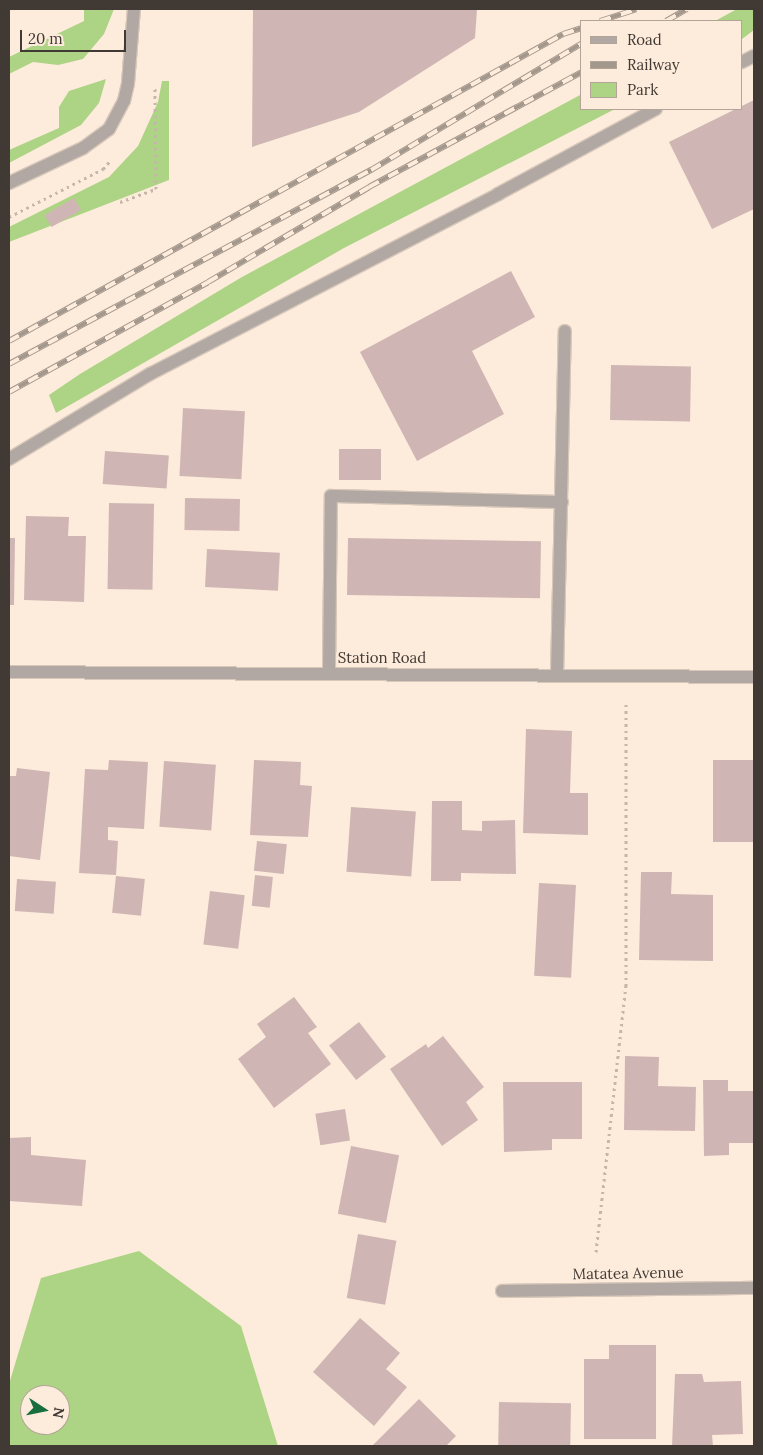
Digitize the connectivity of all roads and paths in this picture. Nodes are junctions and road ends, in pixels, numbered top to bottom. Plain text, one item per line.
1 (134, 9) edge
2 (155, 85) dead end
3 (654, 110) edge
4 (9, 184) edge
5 (120, 202) dead end
6 (565, 331) dead end
7 (9, 459) edge
8 (562, 502) junction
9 (9, 672) edge
10 (329, 674) junction
11 (557, 675) junction
12 (627, 676) junction
13 (754, 677) edge
14 (596, 1252) dead end
15 (754, 1288) edge
16 (502, 1291) dead end

1 - 4 street
2 - 5 path
3 - 7 street
6 - 8 street
8 - 10 street
8 - 11 street
9 - 10 street, Station Road
10 - 11 street, Station Road
11 - 12 street, Station Road
12 - 13 street, Station Road
12 - 14 path
15 - 16 street, Matatea Avenue

